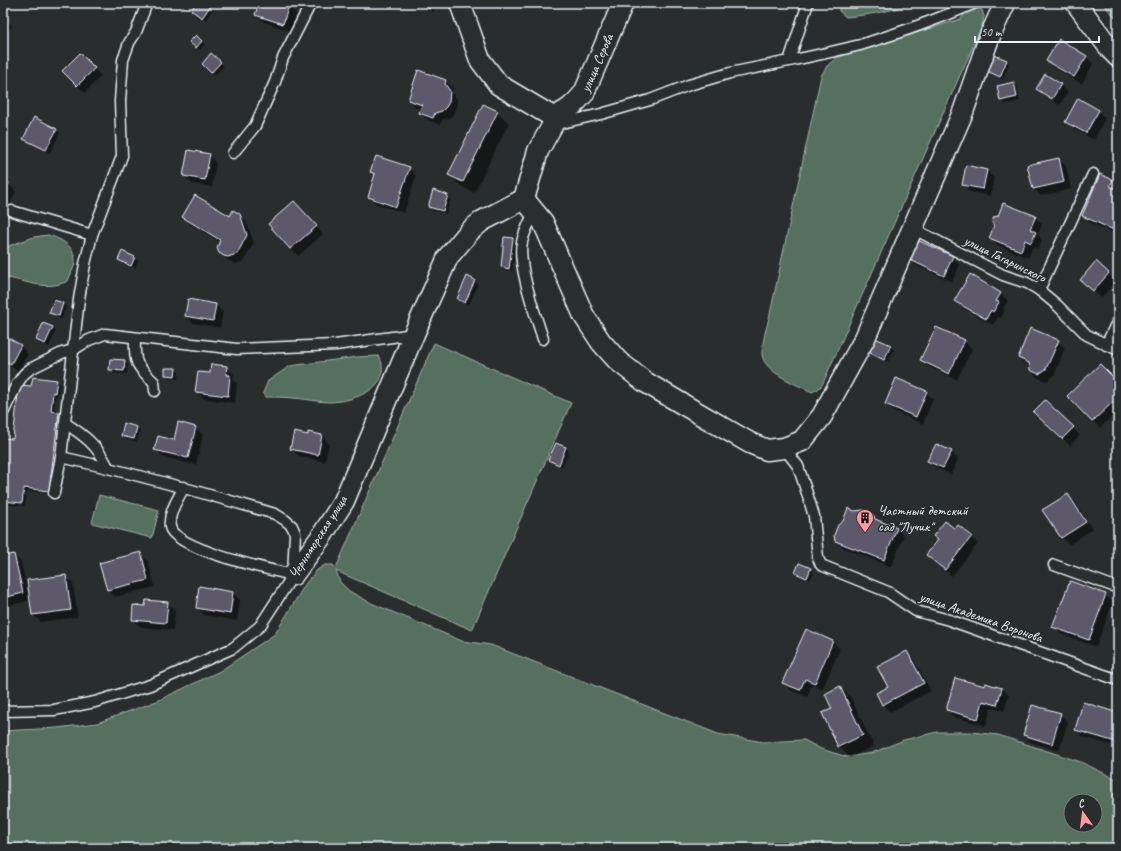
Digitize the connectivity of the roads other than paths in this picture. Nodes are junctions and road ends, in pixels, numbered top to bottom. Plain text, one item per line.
1 (147, 3) edge
2 (311, 3) edge
3 (460, 3) edge
4 (623, 3) edge
5 (808, 3) edge
6 (975, 3) edge
7 (1005, 3) edge
8 (1076, 3) edge
9 (1118, 57) edge
10 (789, 61) junction
11 (552, 121) junction
12 (233, 153) dead end
13 (1093, 174) dead end
14 (529, 205) junction
15 (12, 211) dead end
16 (912, 228) junction
17 (92, 235) junction
18 (1039, 290) junction
19 (1118, 320) edge
20 (414, 334) junction
21 (135, 338) junction
22 (543, 339) dead end
23 (1106, 345) junction
24 (73, 350) junction
25 (1118, 350) edge
26 (155, 391) dead end
27 (3, 413) edge
28 (65, 423) junction
29 (784, 448) junction
30 (61, 457) junction
31 (108, 467) junction
32 (184, 487) junction
33 (54, 493) dead end
34 (1054, 565) dead end
35 (293, 576) junction
36 (1118, 588) edge
37 (1118, 680) edge
38 (3, 711) edge

1 - 17 lane
2 - 12 lane
3 - 11 street
4 - 11 street, улица Серова
5 - 10 lane
6 - 10 lane
7 - 16 street
8 - 9 street
10 - 11 lane
11 - 14 street
13 - 18 lane
14 - 20 street, Черноморская улица
14 - 22 lane
14 - 29 street
15 - 17 lane
16 - 18 lane, улица Гагаринского
16 - 29 street
17 - 24 lane
18 - 23 lane, улица Гагаринского
19 - 23 lane
20 - 21 lane
20 - 35 street, Черноморская улица
21 - 24 lane
21 - 26 lane
23 - 25 lane, улица Гагаринского
24 - 27 lane
24 - 28 lane
28 - 30 lane
28 - 31 lane
29 - 37 lane, улица Академика Воронова
30 - 31 lane
30 - 33 lane
31 - 32 lane
32 - 35 lane
32 - 35 lane
34 - 36 lane
35 - 38 lane, Черноморская улица

